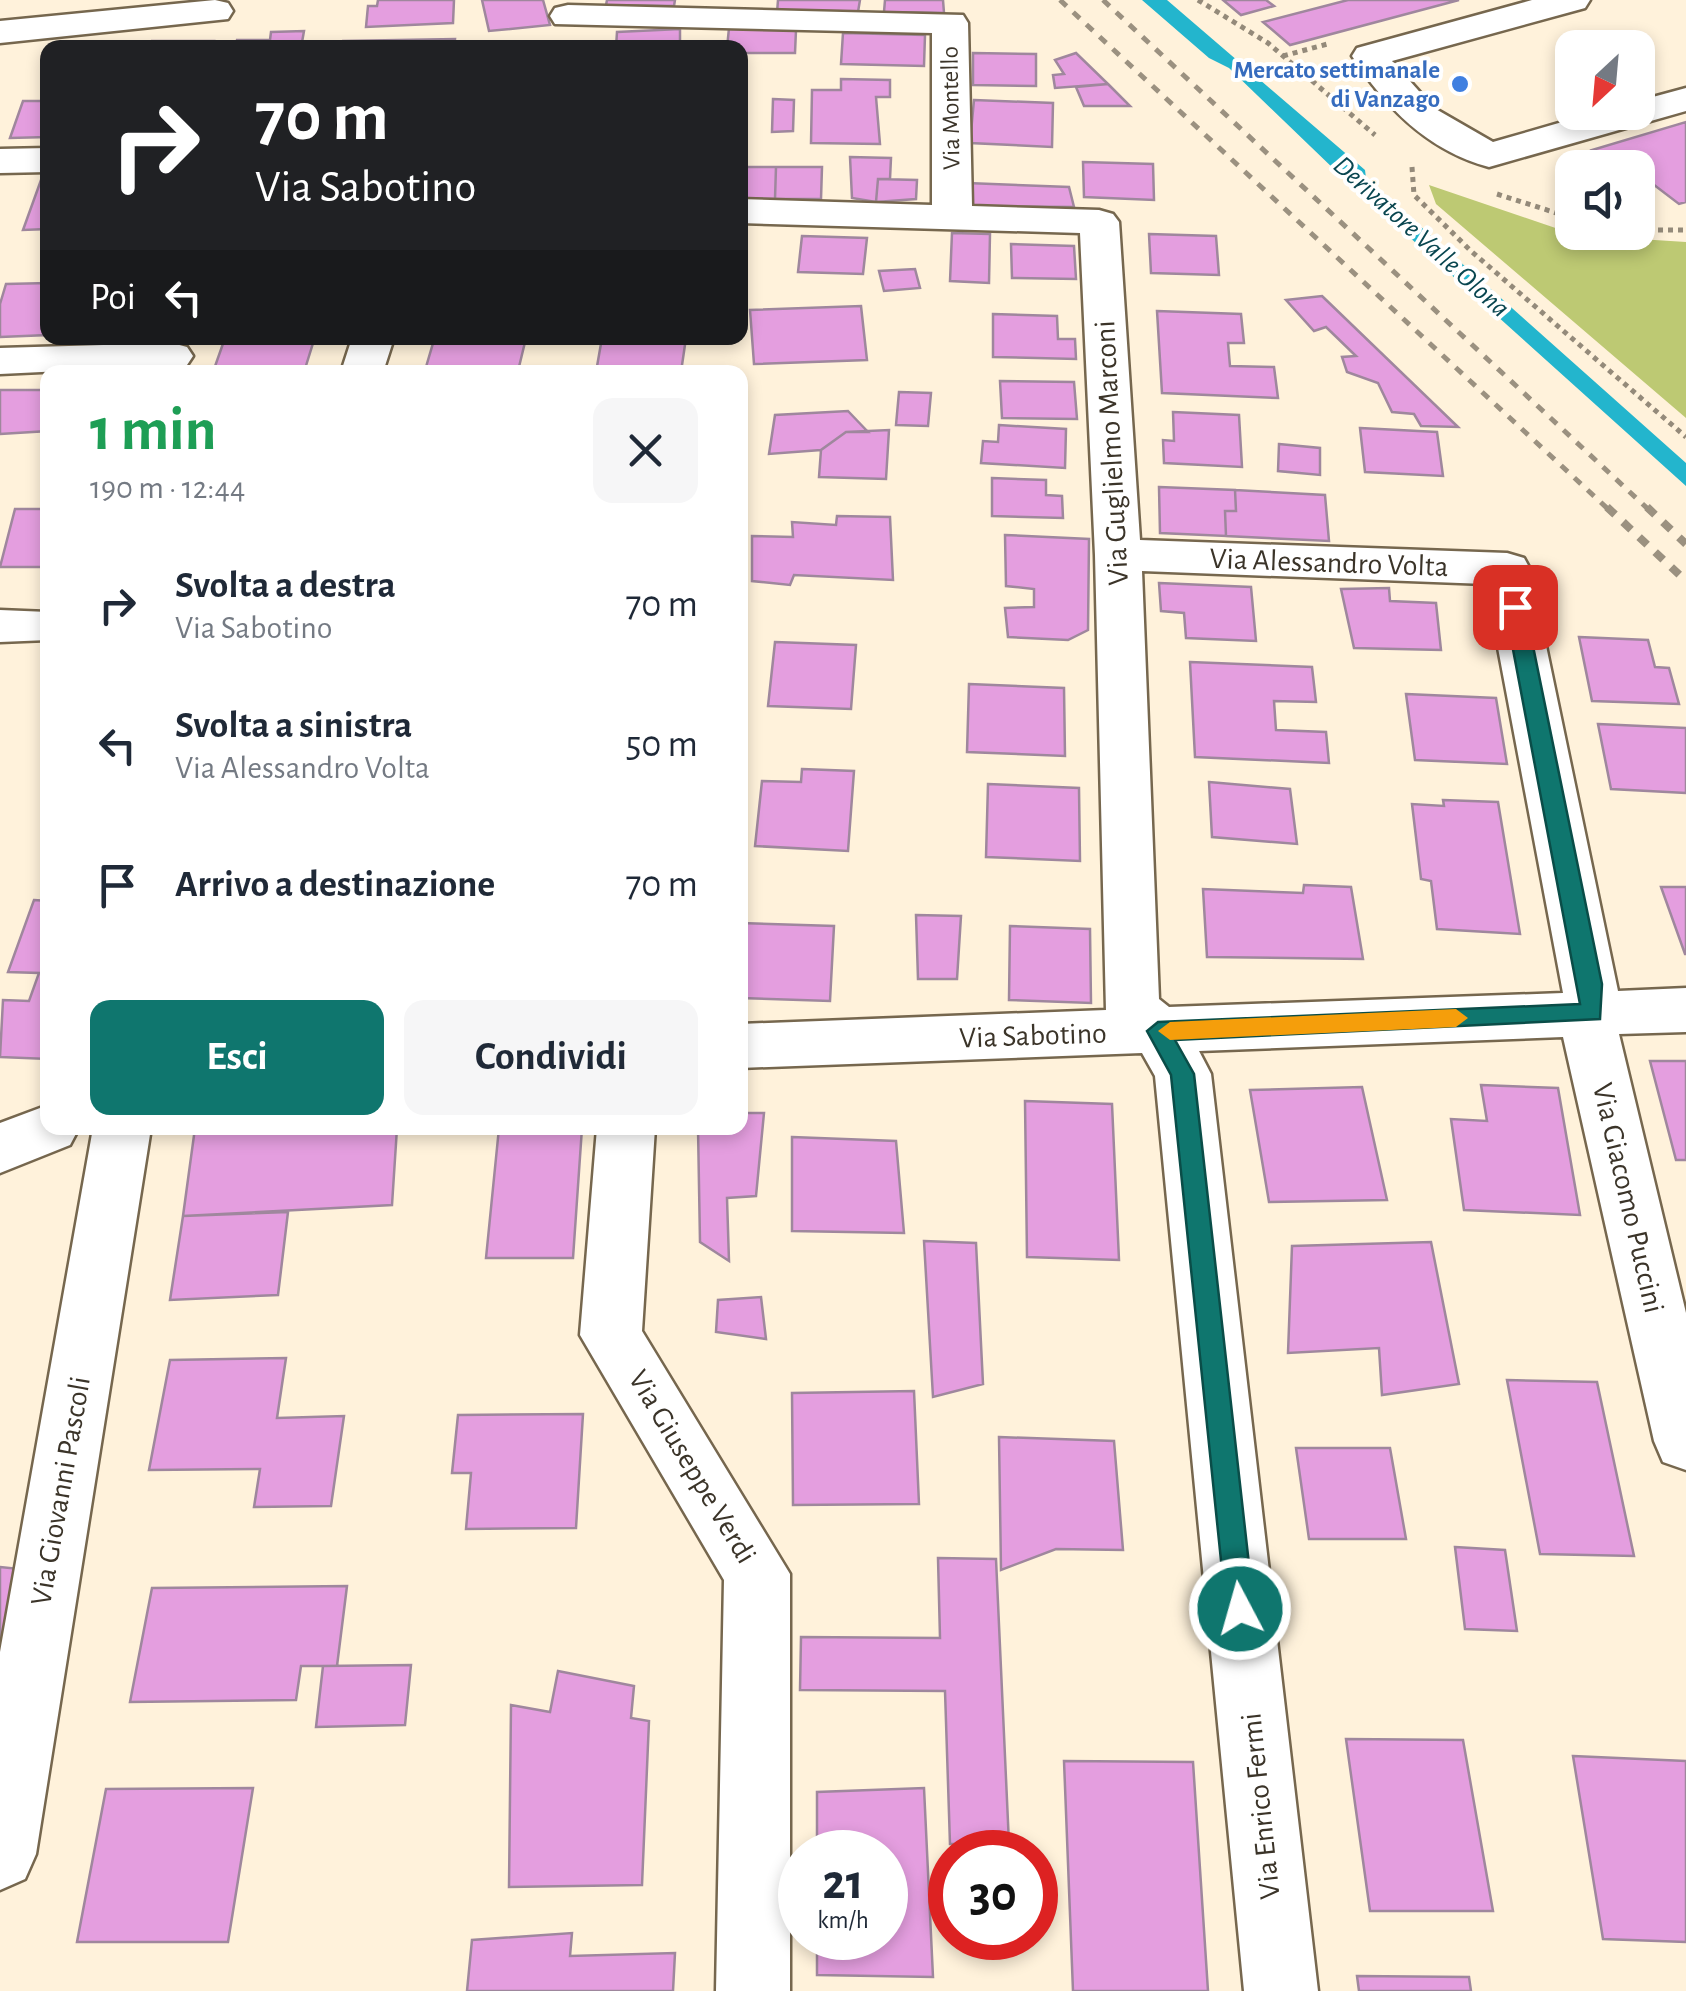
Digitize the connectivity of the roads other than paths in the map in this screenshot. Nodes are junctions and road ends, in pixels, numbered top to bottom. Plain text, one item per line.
1 (1572, 0) edge
2 (216, 11) dead end
3 (570, 21) edge
4 (0, 32) edge
5 (1686, 99) edge
6 (40, 160) edge
7 (0, 161) edge
8 (748, 212) edge
9 (952, 216) junction
10 (172, 356) dead end
11 (0, 361) edge
12 (1118, 555) junction
13 (1686, 1010) edge
14 (1592, 1012) junction
15 (1158, 1031) junction
16 (748, 1046) edge
17 (40, 1132) edge
18 (121, 1135) edge
19 (625, 1135) edge
20 (0, 1149) edge
21 (1686, 1441) edge
22 (0, 1854) edge
23 (753, 1991) edge
24 (1281, 1991) edge

1 - 5 street
2 - 4 street
3 - 9 street, Via Montello
6 - 7 street
8 - 9 street, Via Guglielmo Marconi
9 - 12 street, Via Guglielmo Marconi
10 - 11 street
12 - 14 street, Via Alessandro Volta
12 - 15 street, Via Guglielmo Marconi
13 - 14 street, Via Sabotino
14 - 15 street, Via Sabotino
14 - 21 street, Via Giacomo Puccini
15 - 16 street, Via Sabotino
15 - 24 street, Via Enrico Fermi
17 - 20 street
18 - 22 street, Via Giovanni Pascoli
19 - 23 street, Via Giuseppe Verdi

